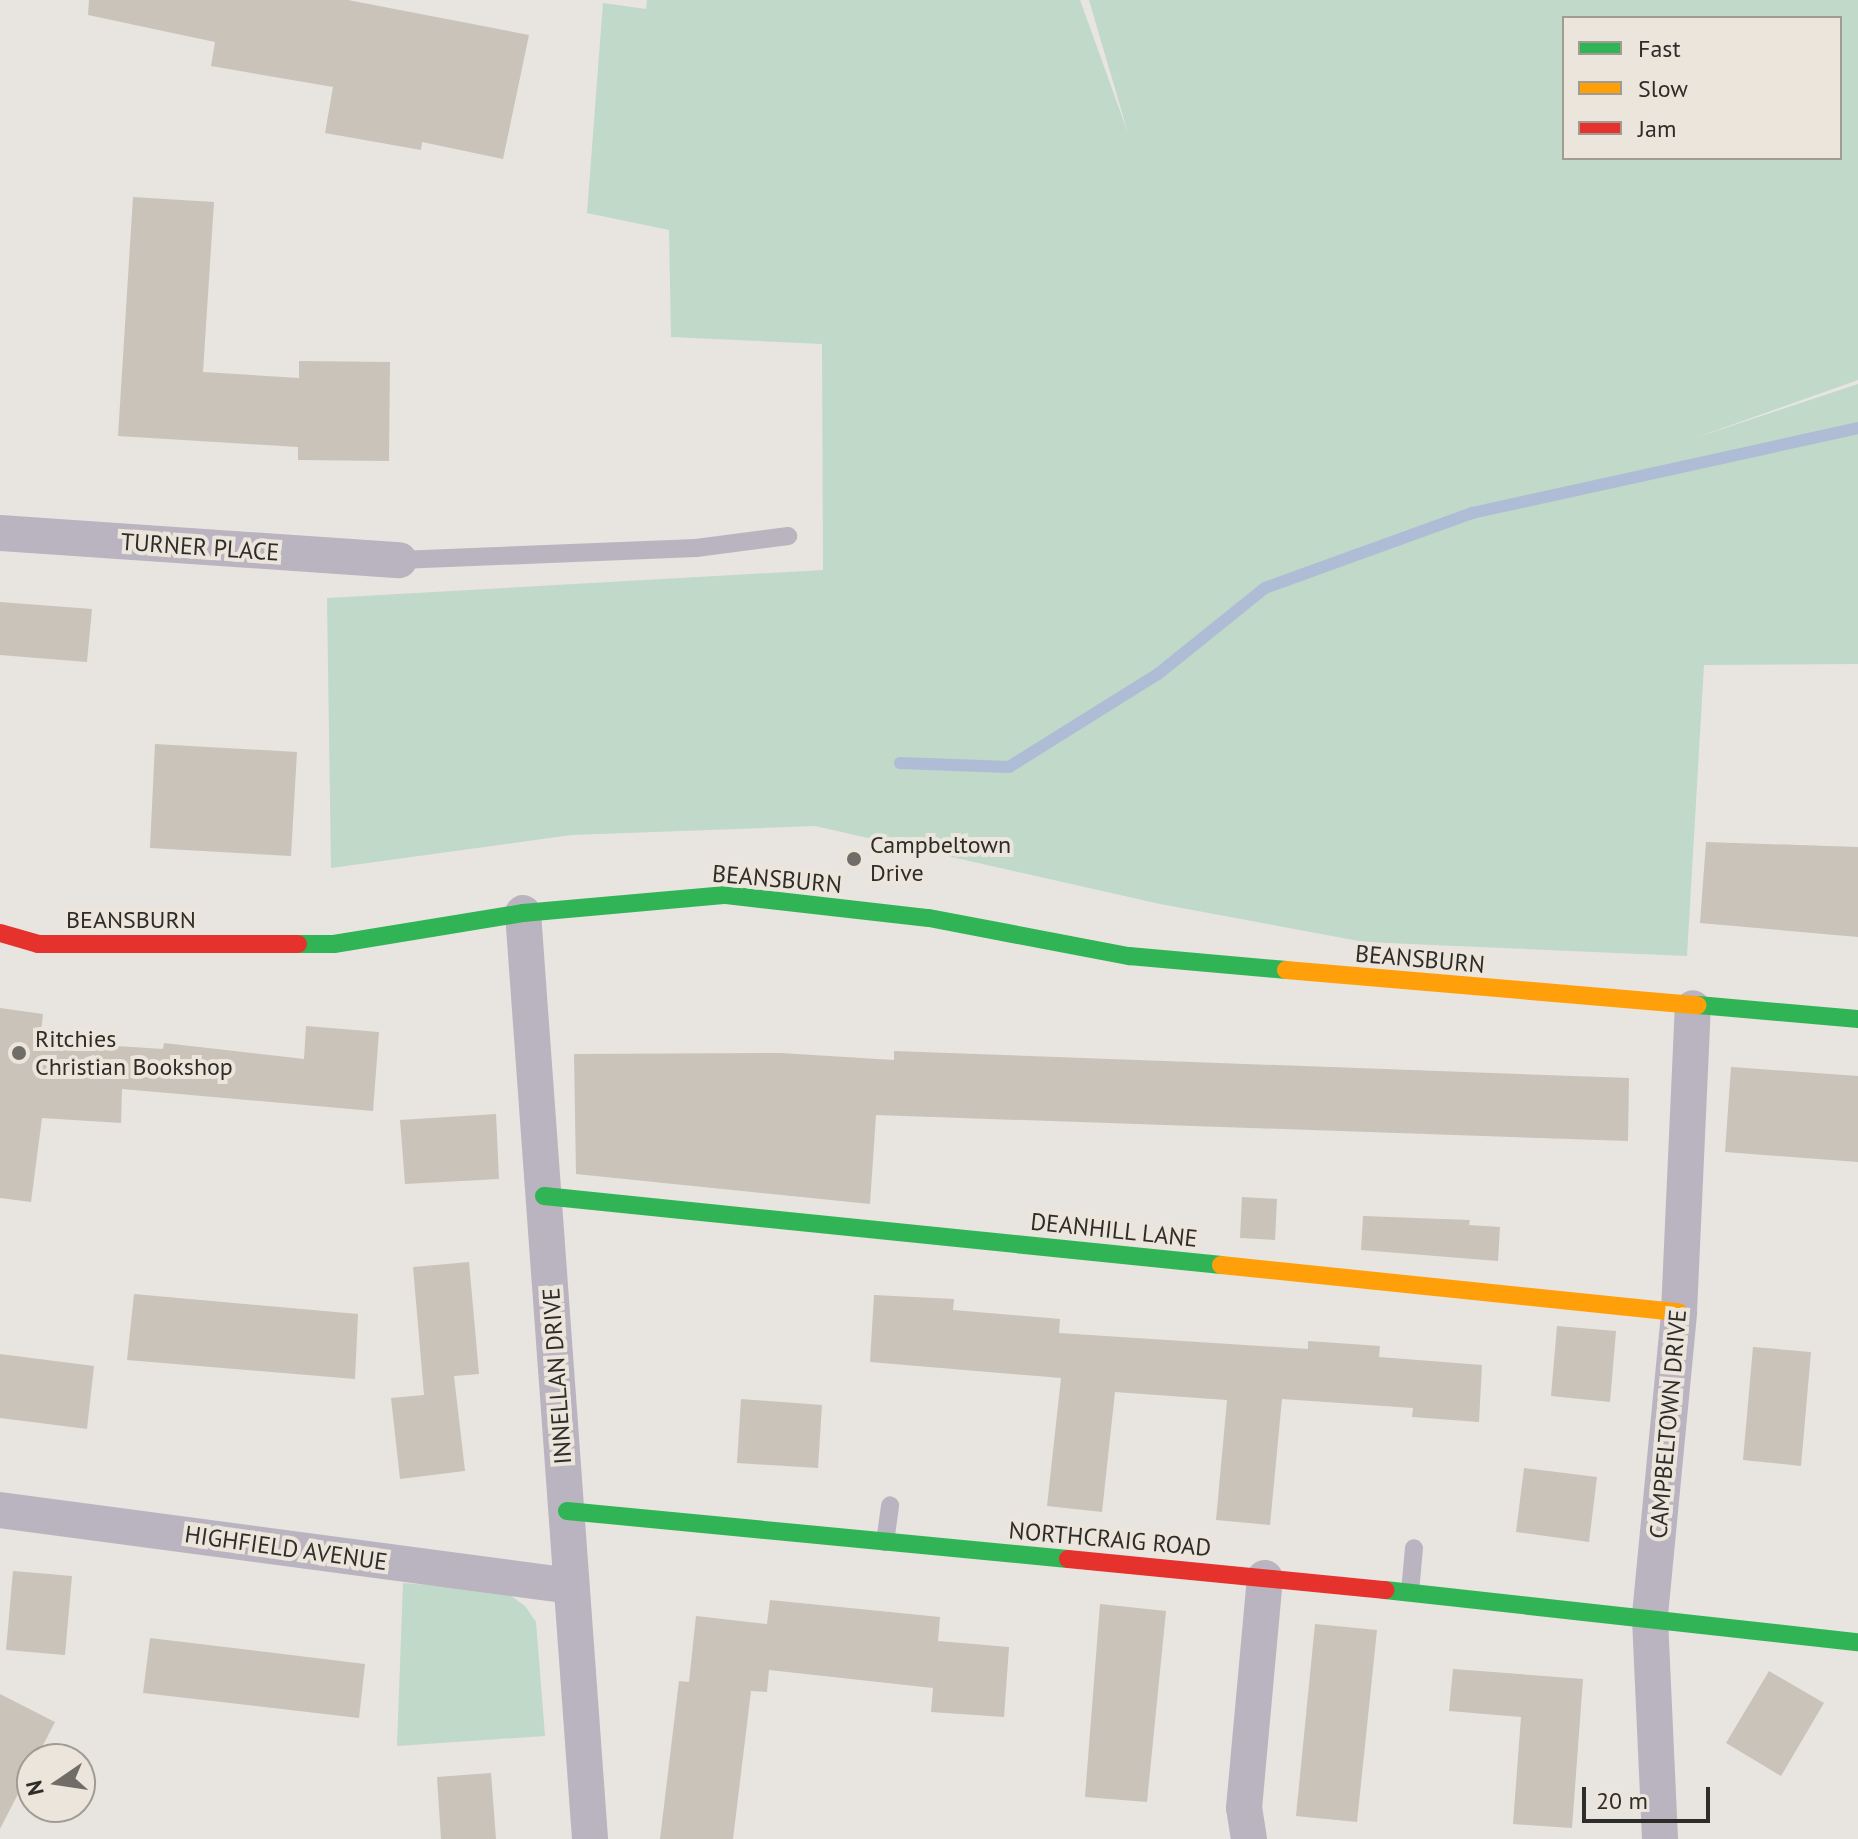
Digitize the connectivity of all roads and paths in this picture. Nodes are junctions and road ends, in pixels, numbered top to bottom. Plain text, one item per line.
1 (0, 533) edge
2 (788, 536) dead end
3 (399, 560) joint
4 (523, 913) junction
5 (0, 933) edge
6 (1693, 1008) junction
7 (1858, 1019) edge
8 (544, 1196) junction
9 (1679, 1312) junction
10 (890, 1505) dead end
11 (0, 1510) edge
12 (567, 1511) junction
13 (885, 1542) junction
14 (1414, 1548) dead end
15 (1265, 1578) junction
16 (571, 1586) junction
17 (1410, 1592) junction
18 (1650, 1615) junction
19 (1858, 1642) edge
20 (590, 1839) edge
21 (1249, 1839) edge
22 (1660, 1839) edge

1 - 3 street, TURNER PLACE
2 - 3 lane
4 - 5 street, BEANSBURN
4 - 6 street, BEANSBURN
4 - 8 street, INNELLAN DRIVE
6 - 7 street, BEANSBURN
6 - 9 street, CAMPBELTOWN DRIVE
8 - 9 street, DEANHILL LANE
8 - 12 street, INNELLAN DRIVE
9 - 18 street, CAMPBELTOWN DRIVE
10 - 13 lane
11 - 16 street, HIGHFIELD AVENUE
12 - 13 street, NORTHCRAIG ROAD
12 - 16 street, INNELLAN DRIVE
13 - 15 street, NORTHCRAIG ROAD
14 - 17 lane
15 - 17 street, NORTHCRAIG ROAD
15 - 21 street
16 - 20 street, INNELLAN DRIVE
17 - 18 street, NORTHCRAIG ROAD
18 - 19 street, NORTHCRAIG ROAD
18 - 22 street, CAMPBELTOWN DRIVE

